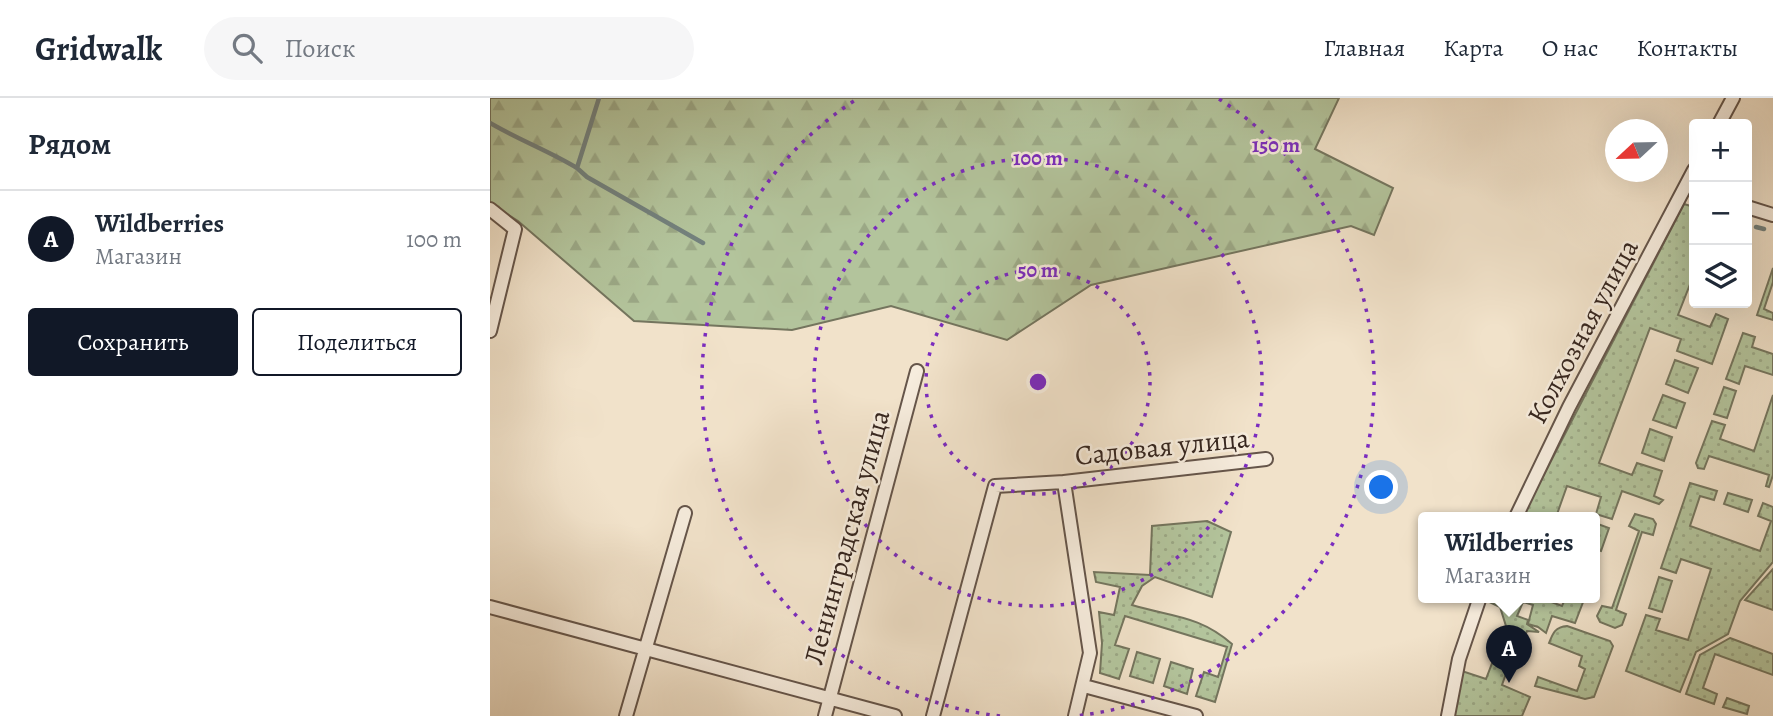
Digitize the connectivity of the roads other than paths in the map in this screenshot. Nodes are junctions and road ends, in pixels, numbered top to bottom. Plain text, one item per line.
1 (1733, 98) edge
2 (1722, 119) edge
3 (1689, 191) edge
4 (490, 209) edge
5 (1752, 209) edge
6 (1773, 215) edge
7 (490, 331) edge
8 (917, 371) dead end
9 (1266, 459) dead end
10 (1063, 482) junction
11 (1518, 512) edge
12 (685, 513) dead end
13 (1478, 603) edge
14 (490, 607) edge
15 (646, 649) junction
16 (1084, 686) junction
17 (830, 698) junction
18 (626, 716) edge
19 (825, 716) edge
20 (895, 716) edge
21 (933, 716) edge
22 (1075, 716) edge
23 (1196, 716) edge
24 (1448, 716) edge

1 - 2 street
3 - 11 street, Колхозная улица
4 - 7 street
5 - 6 street
8 - 17 street, Ленинградская улица
9 - 10 street, Садовая улица
10 - 16 street
10 - 21 street, Садовая улица
12 - 15 street
13 - 24 street
14 - 15 street
15 - 17 street
15 - 18 street
16 - 22 street
16 - 23 street
17 - 19 street, Ленинградская улица
17 - 20 street

